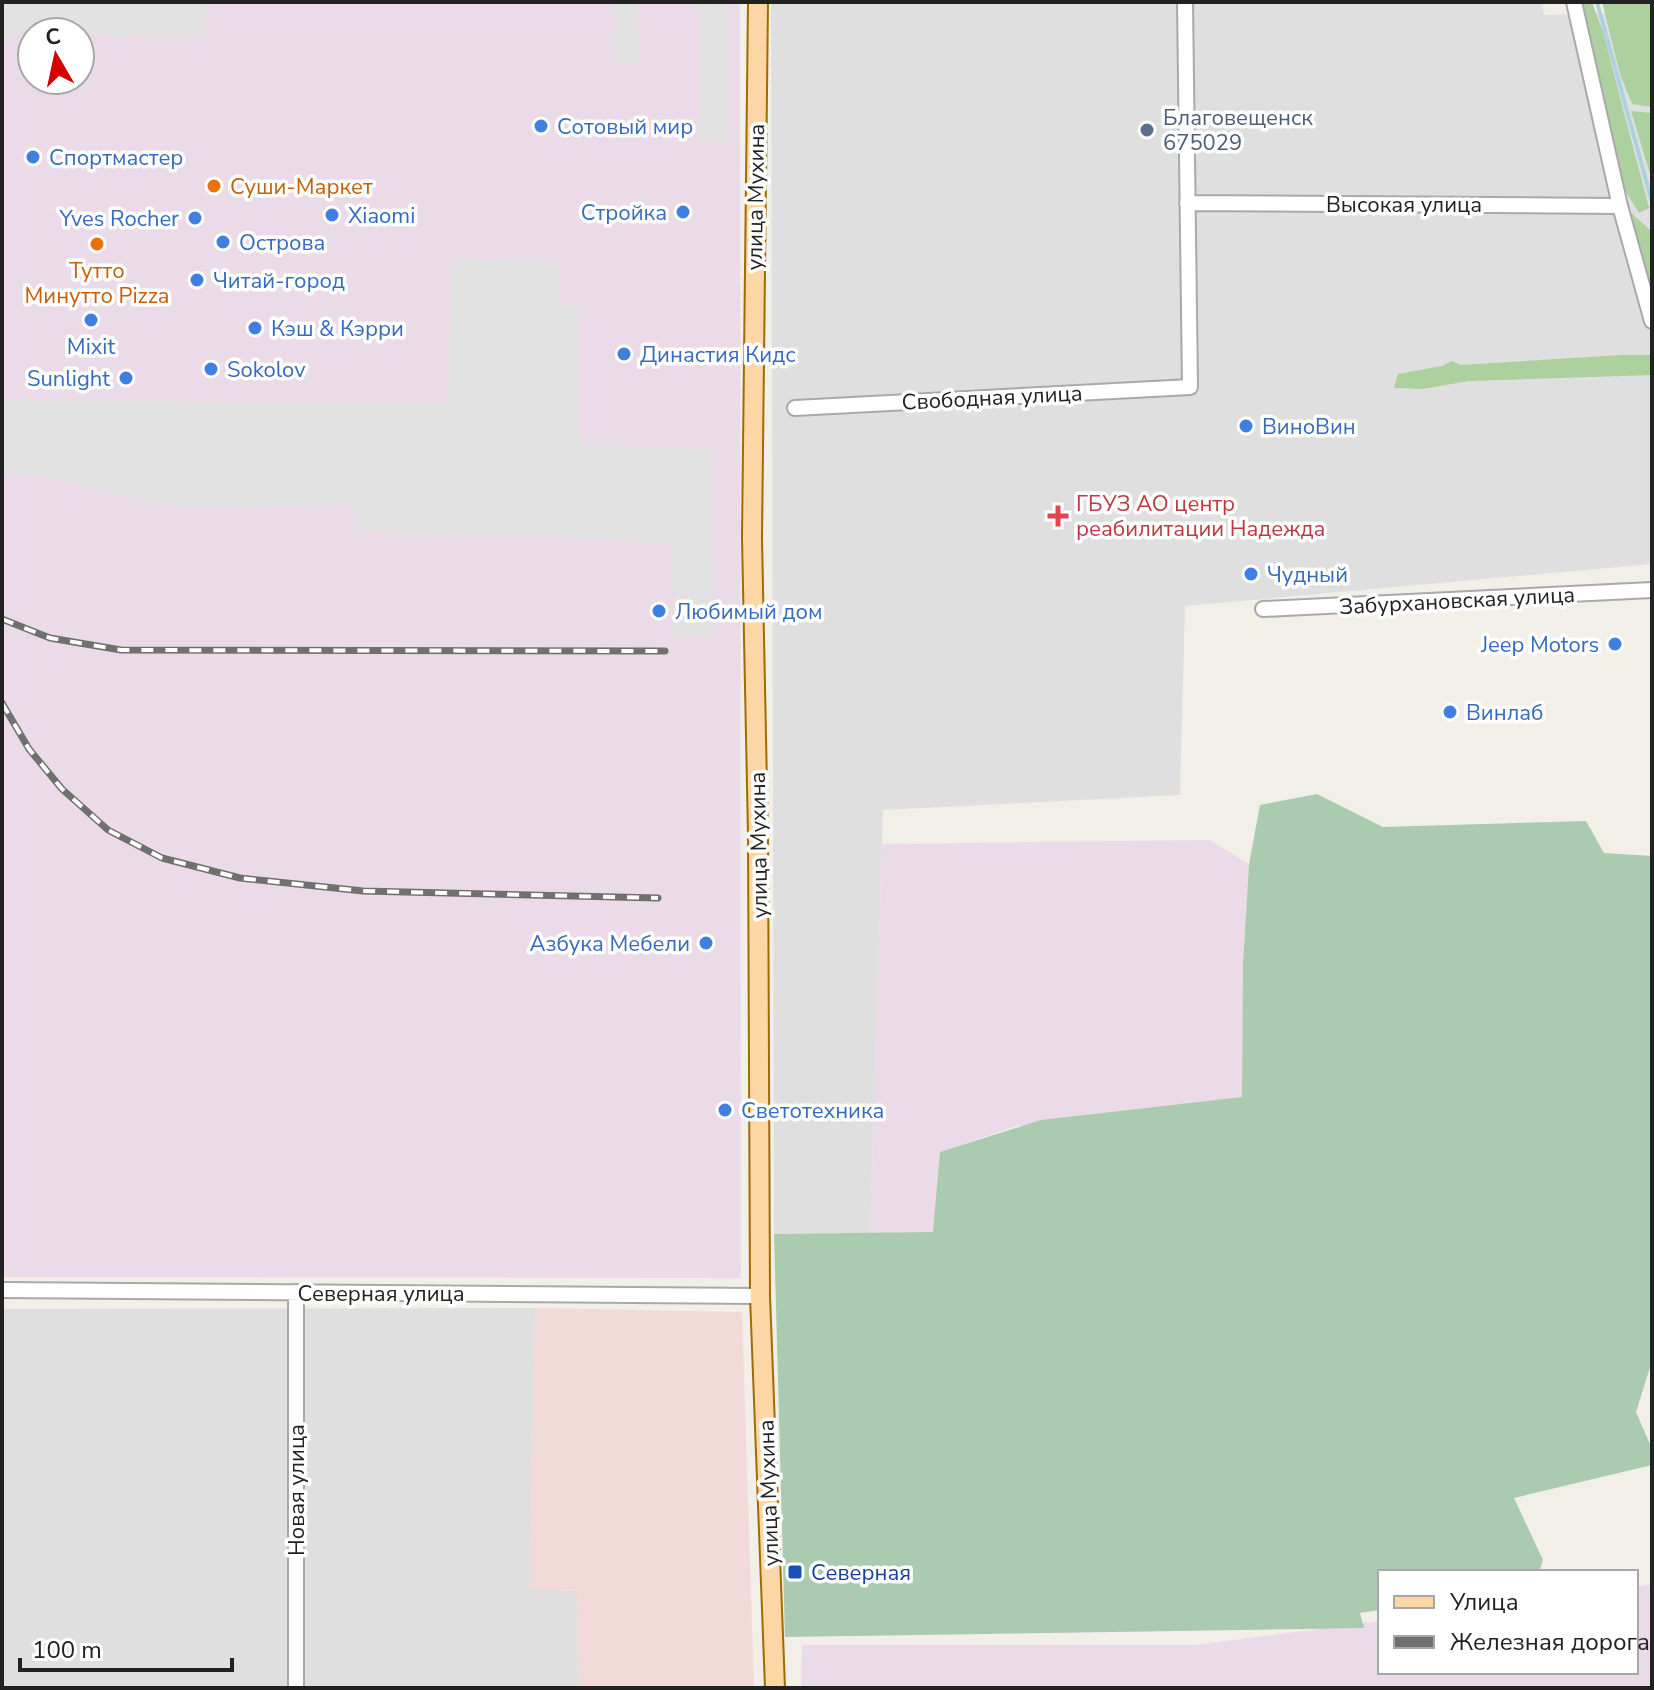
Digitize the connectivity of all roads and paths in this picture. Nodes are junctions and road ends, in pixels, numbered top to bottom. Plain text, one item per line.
1 (758, 2) edge
2 (1185, 2) edge
3 (1574, 2) edge
4 (1187, 203) junction
5 (1620, 206) junction
6 (1652, 321) edge
7 (795, 408) dead end
8 (1652, 590) edge
9 (1263, 609) dead end
10 (2, 1290) edge
11 (296, 1292) junction
12 (760, 1296) junction
13 (296, 1688) edge
14 (775, 1688) edge

1 - 12 main road, улица Мухина
2 - 4 street
3 - 5 street
4 - 5 street, Высокая улица
4 - 7 street, Свободная улица
5 - 6 street
8 - 9 street, Забурхановская улица
10 - 11 street, Северная улица
11 - 12 street, Северная улица
11 - 13 street, Новая улица
12 - 14 main road, улица Мухина

